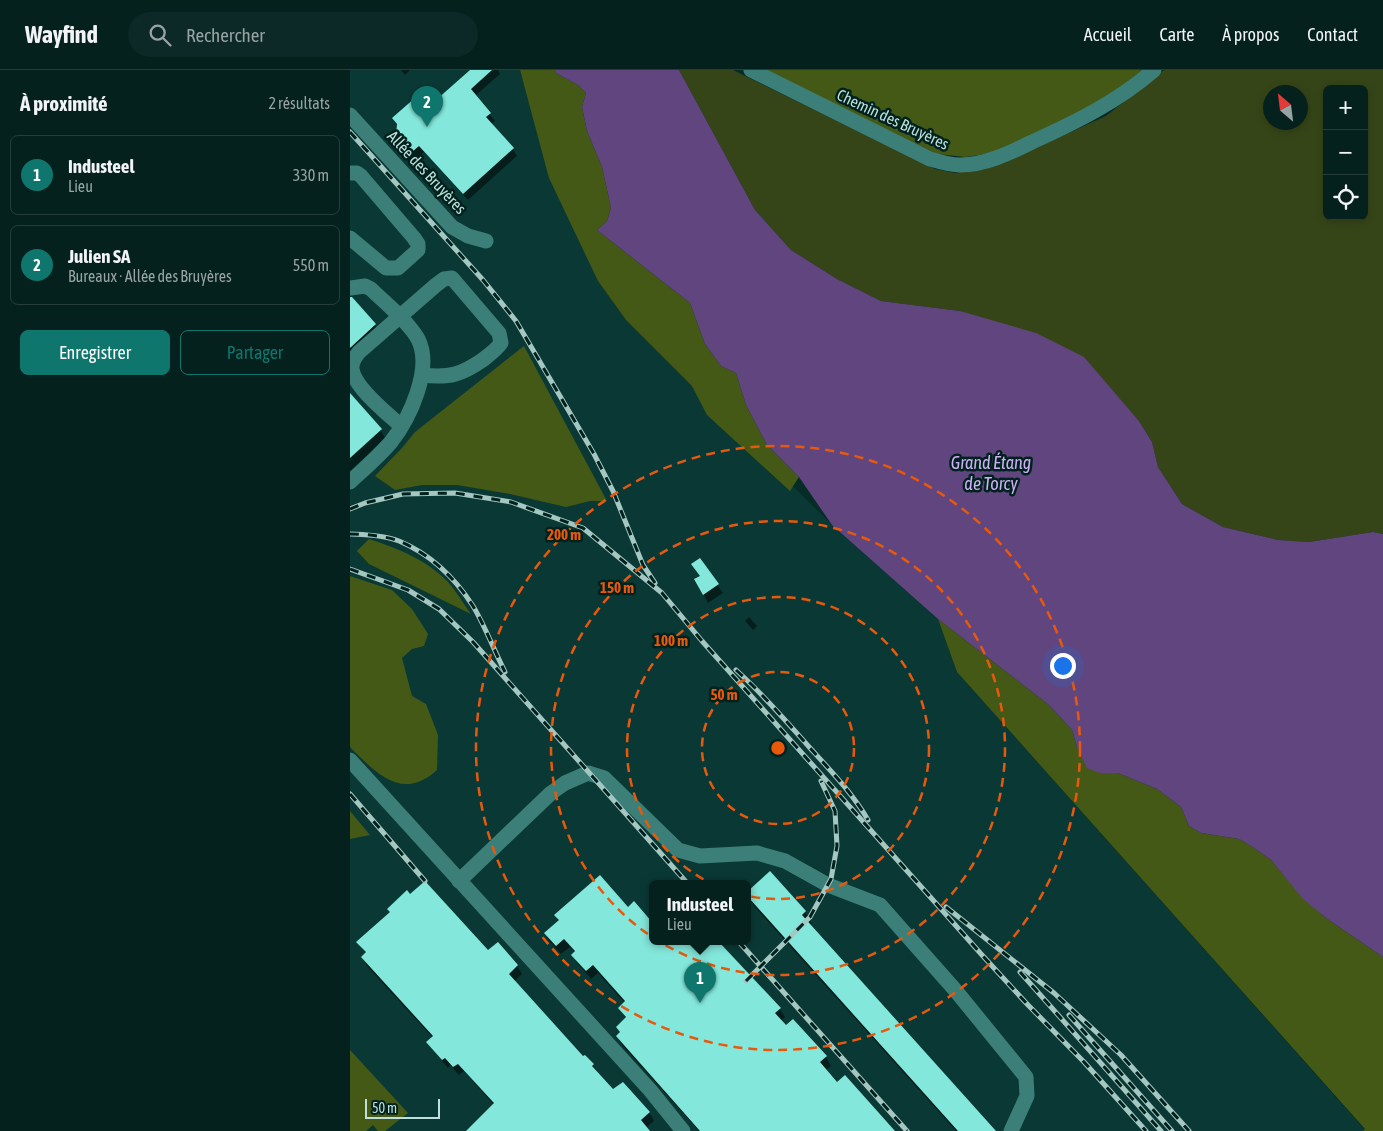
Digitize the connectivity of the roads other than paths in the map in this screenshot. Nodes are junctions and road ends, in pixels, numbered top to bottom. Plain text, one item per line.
1 (751, 70) edge
2 (1154, 70) edge
3 (350, 115) edge
4 (350, 173) edge
5 (350, 238) edge
6 (486, 241) dead end
7 (350, 288) edge
8 (399, 317) junction
9 (422, 375) junction
10 (401, 426) junction
11 (350, 482) edge
12 (350, 760) edge
13 (459, 881) junction
14 (684, 1131) edge
15 (1011, 1131) edge

1 - 2 street, Chemin des Bruyères
3 - 6 street, Allée des Bruyères
4 - 5 street
7 - 8 street
8 - 9 street
8 - 9 street
8 - 10 street
9 - 10 street
10 - 11 street
12 - 13 street
13 - 14 street
13 - 15 street

